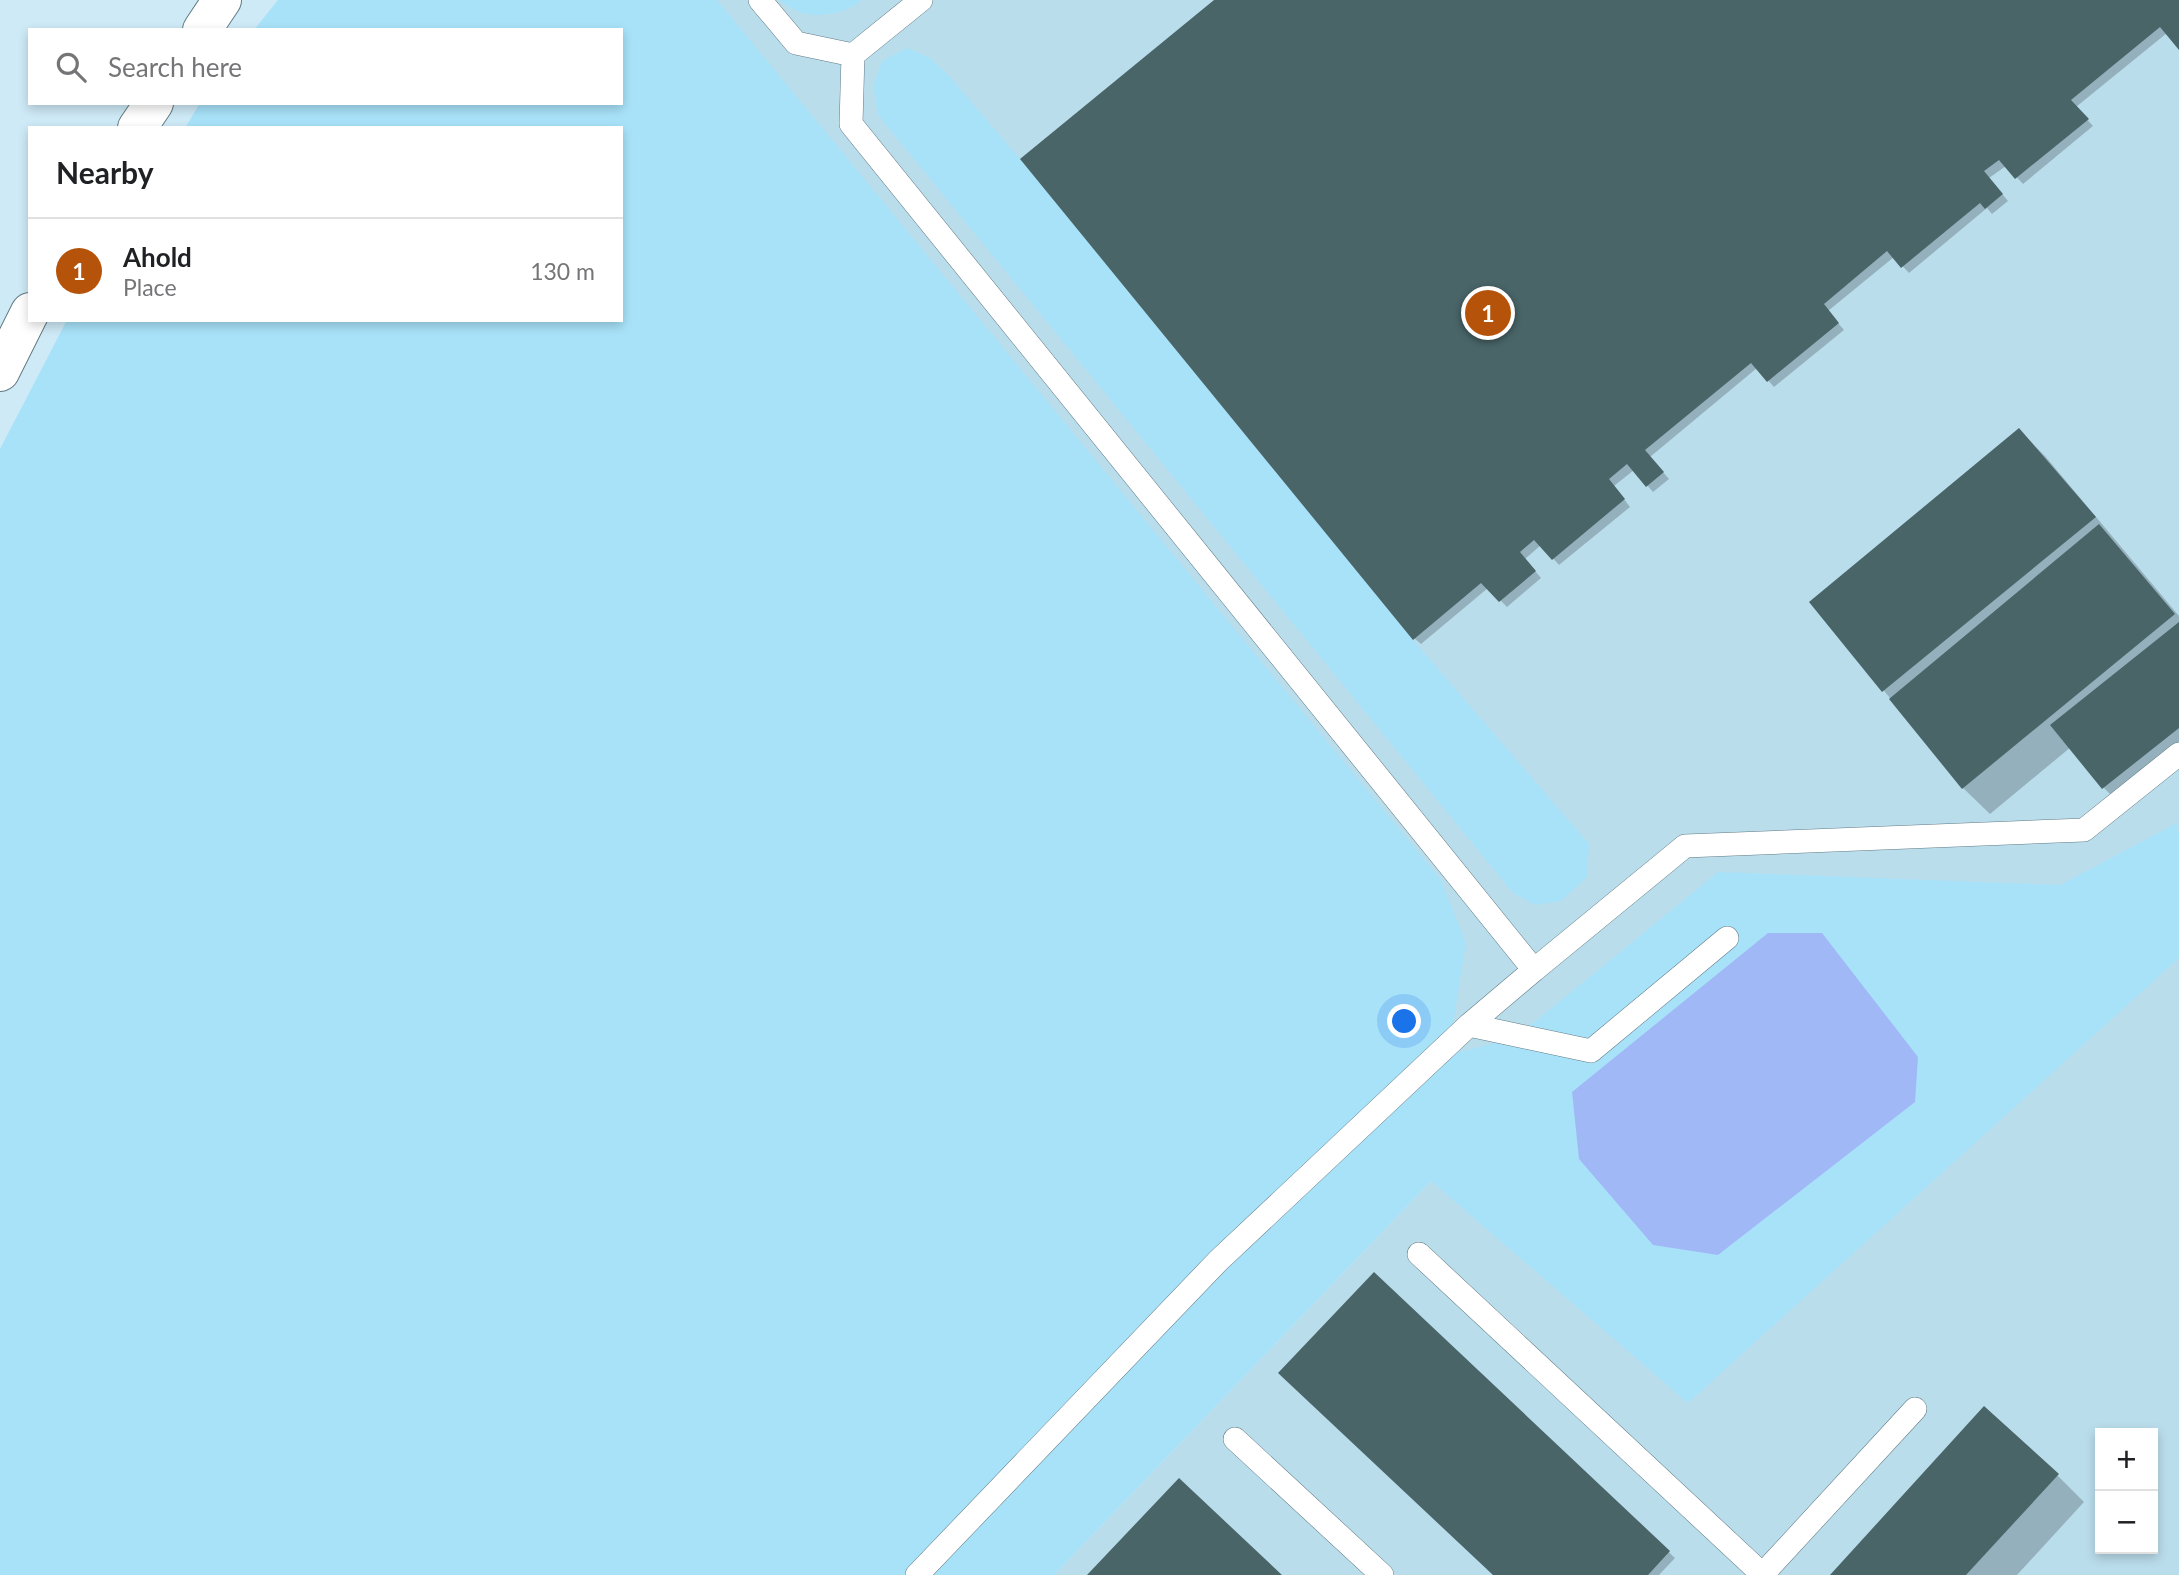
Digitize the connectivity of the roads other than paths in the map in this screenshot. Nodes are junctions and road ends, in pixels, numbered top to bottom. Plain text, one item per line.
1 (222, 0) edge
2 (760, 0) edge
3 (921, 0) edge
4 (203, 28) edge
5 (853, 55) junction
6 (153, 105) edge
7 (138, 126) edge
8 (28, 316) edge
9 (0, 372) edge
10 (2179, 754) edge
11 (1727, 938) dead end
12 (1534, 970) junction
13 (1469, 1025) junction
14 (1419, 1254) dead end
15 (1915, 1409) dead end
16 (1235, 1439) dead end
17 (917, 1575) edge
18 (1382, 1575) edge
19 (1762, 1575) edge

1 - 4 street
2 - 5 lane
3 - 5 lane
5 - 12 lane
6 - 7 street
8 - 9 street
10 - 12 lane
11 - 13 lane
12 - 13 lane
13 - 17 lane
14 - 19 lane
15 - 19 lane
16 - 18 lane

